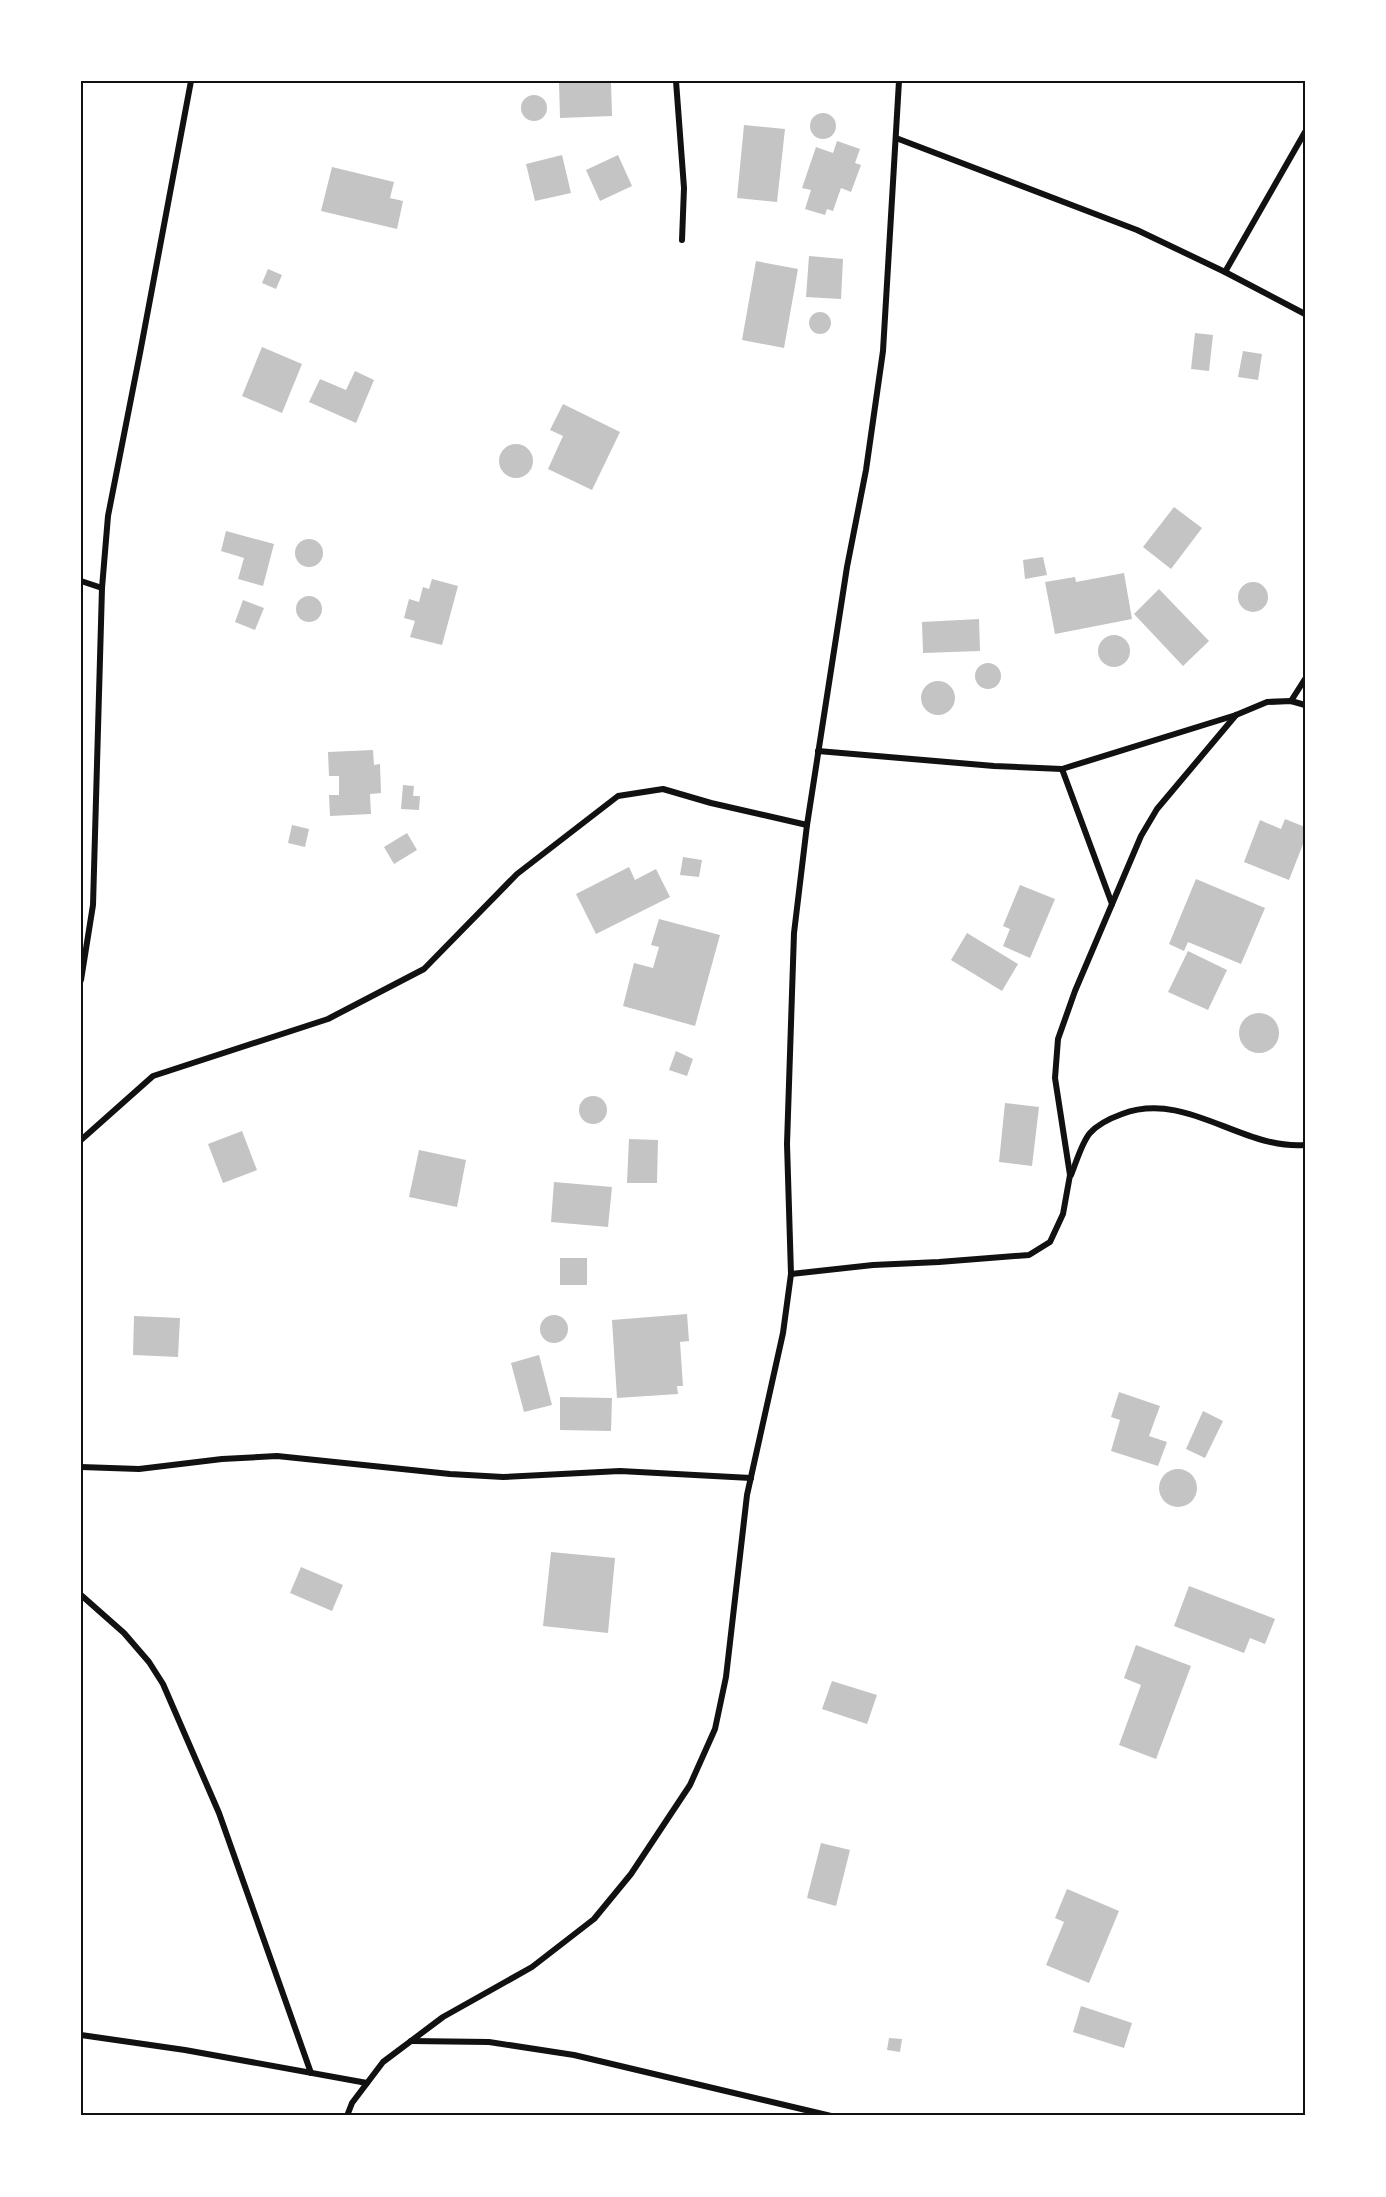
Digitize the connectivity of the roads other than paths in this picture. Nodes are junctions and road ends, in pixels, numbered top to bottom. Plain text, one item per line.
1 (191, 81) edge
2 (676, 81) edge
3 (899, 81) edge
4 (1305, 132) edge
5 (896, 138) junction
6 (682, 240) dead end
7 (1225, 272) junction
8 (1305, 314) edge
9 (81, 581) edge
10 (102, 588) junction
11 (1305, 679) edge
12 (1291, 701) junction
13 (1305, 705) edge
14 (1236, 715) junction
15 (818, 751) junction
16 (1062, 770) junction
17 (807, 825) junction
18 (1112, 905) junction
19 (81, 980) edge
20 (81, 1140) edge
21 (1305, 1145) edge
22 (1070, 1175) junction
23 (791, 1274) junction
24 (81, 1467) edge
25 (751, 1478) junction
26 (81, 1595) edge
27 (81, 2035) edge
28 (410, 2041) junction
29 (311, 2073) junction
30 (367, 2083) junction
31 (347, 2116) edge
32 (831, 2116) edge

1 - 10 street
2 - 6 street
3 - 5 street
4 - 7 street
5 - 7 street
5 - 15 street
7 - 8 street
9 - 10 street
10 - 19 street
11 - 12 street
12 - 13 street
12 - 14 street
14 - 16 street
14 - 18 street
15 - 16 street
15 - 17 street
16 - 18 street
17 - 20 street
17 - 23 street
18 - 22 street
21 - 22 street
22 - 23 street
23 - 25 street
24 - 25 street
25 - 28 street
26 - 29 street
27 - 29 street
28 - 30 street
28 - 32 street
29 - 30 street
30 - 31 street

